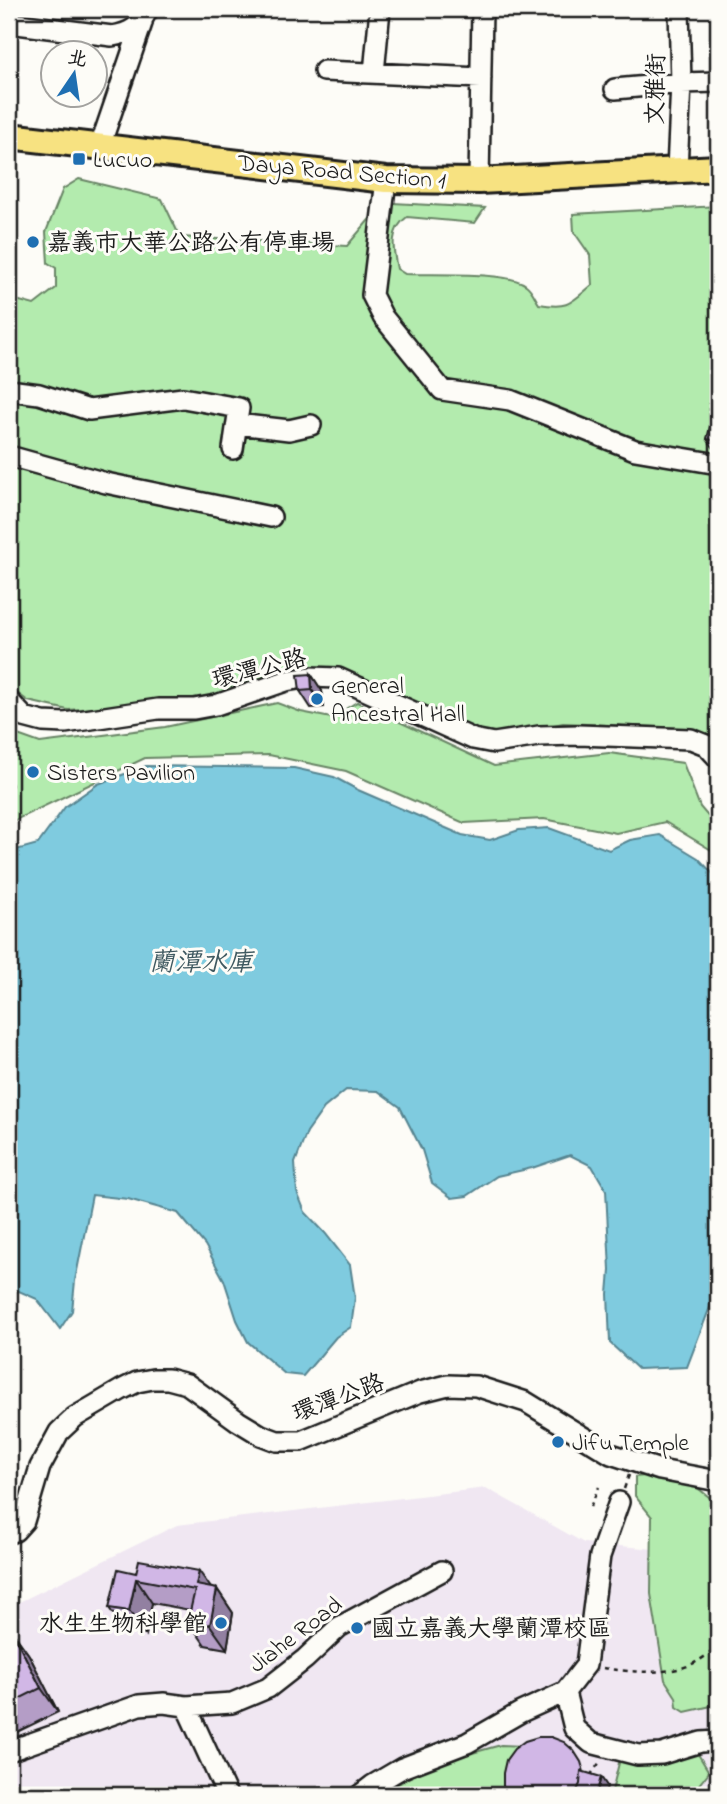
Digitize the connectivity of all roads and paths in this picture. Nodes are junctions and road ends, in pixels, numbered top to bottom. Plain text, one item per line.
1 (14, 9) edge
2 (380, 9) edge
3 (482, 9) edge
4 (679, 9) edge
5 (145, 16) edge
6 (9, 21) edge
7 (324, 71) dead end
8 (374, 73) junction
9 (481, 78) junction
10 (718, 82) edge
11 (681, 83) junction
12 (615, 89) dead end
13 (9, 136) edge
14 (100, 146) junction
15 (718, 168) edge
16 (677, 170) junction
17 (386, 180) junction
18 (479, 181) junction
19 (9, 390) edge
20 (237, 424) junction
21 (311, 425) dead end
22 (233, 449) dead end
23 (9, 456) edge
24 (718, 464) edge
25 (271, 517) dead end
26 (9, 701) edge
27 (718, 758) edge
28 (634, 1463) junction
29 (718, 1480) edge
30 (599, 1486) dead end
31 (619, 1502) joint
32 (590, 1507) dead end
33 (9, 1533) edge
34 (442, 1571) dead end
35 (718, 1648) edge
36 (586, 1665) junction
37 (565, 1692) junction
38 (186, 1706) junction
39 (718, 1741) edge
40 (610, 1747) junction
41 (9, 1751) edge
42 (587, 1780) edge
43 (9, 1782) edge
44 (85, 1792) dead end
45 (227, 1795) edge
46 (360, 1795) edge

1 - 6 street
2 - 8 street
3 - 9 street
4 - 11 street, 文雅街
5 - 6 street
5 - 14 street
7 - 8 street
8 - 9 street
9 - 18 street
10 - 11 street
11 - 12 street
11 - 16 street, 文雅街
13 - 14 main road, Daya Road Section 1
14 - 17 main road, Daya Road Section 1
15 - 16 main road, Daya Road Section 1
16 - 18 main road, Daya Road Section 1
17 - 18 main road, Daya Road Section 1
17 - 24 street
19 - 20 street
20 - 21 street
20 - 22 street
23 - 25 street
26 - 27 street, 環潭公路
28 - 29 street, 環潭公路
28 - 31 path
28 - 33 street, 環潭公路
30 - 32 path
31 - 36 street
34 - 38 street, Jiahe Road
35 - 36 path
36 - 37 street
37 - 40 street
37 - 46 street
38 - 41 street, Jiahe Road
38 - 45 street
39 - 40 street
40 - 42 path
43 - 44 path

